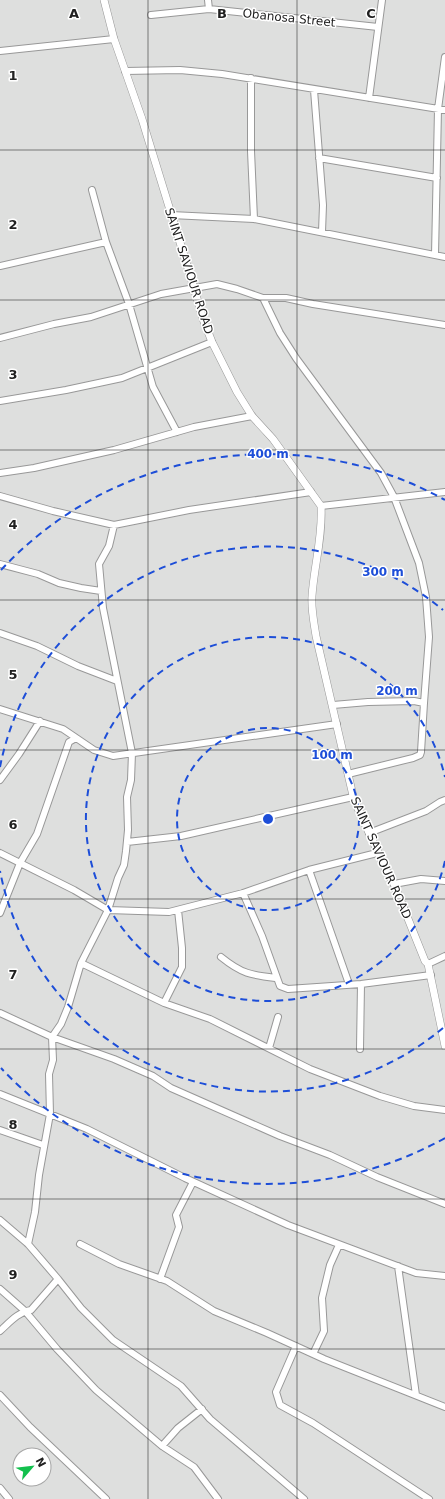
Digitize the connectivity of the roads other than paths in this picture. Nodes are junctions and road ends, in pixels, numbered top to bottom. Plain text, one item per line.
1 (104, 0) edge
2 (208, 0) edge
3 (382, 0) edge
4 (209, 10) junction
5 (151, 15) dead end
6 (378, 27) junction
7 (114, 39) junction
8 (0, 51) edge
9 (445, 57) edge
10 (125, 71) junction
11 (250, 78) junction
12 (314, 90) junction
13 (369, 98) junction
14 (442, 109) edge
15 (319, 158) junction
16 (437, 178) junction
17 (92, 190) dead end
18 (171, 215) junction
19 (254, 219) junction
20 (322, 232) junction
21 (106, 242) junction
22 (435, 255) junction
23 (445, 257) edge
24 (0, 266) edge
25 (194, 288) junction
26 (263, 298) junction
27 (129, 304) junction
28 (445, 325) edge
29 (0, 338) edge
30 (212, 342) junction
31 (147, 368) junction
32 (0, 401) edge
33 (252, 416) junction
34 (177, 432) junction
35 (0, 473) edge
36 (311, 492) junction
37 (445, 492) edge
38 (0, 496) edge
39 (394, 497) junction
40 (321, 506) junction
41 (114, 525) junction
42 (0, 564) edge
43 (101, 591) junction
44 (0, 633) edge
45 (117, 681) junction
46 (424, 703) junction
47 (333, 705) junction
48 (0, 709) edge
49 (40, 721) junction
50 (337, 724) junction
51 (76, 738) junction
52 (132, 753) junction
53 (348, 774) junction
54 (0, 780) edge
55 (353, 797) junction
56 (445, 800) edge
57 (369, 833) junction
58 (127, 842) junction
59 (0, 853) edge
60 (377, 853) junction
61 (20, 863) junction
62 (309, 870) junction
63 (445, 881) edge
64 (394, 884) junction
65 (243, 893) junction
66 (108, 910) junction
67 (178, 910) junction
68 (0, 914) edge
69 (445, 956) edge
70 (221, 957) dead end
71 (81, 963) junction
72 (428, 964) junction
73 (430, 975) junction
74 (276, 978) junction
75 (349, 984) junction
76 (361, 984) junction
77 (164, 1003) junction
78 (0, 1013) edge
79 (278, 1017) dead end
80 (52, 1037) junction
81 (445, 1046) edge
82 (269, 1048) junction
83 (360, 1049) dead end
84 (0, 1094) edge
85 (445, 1110) edge
86 (50, 1114) junction
87 (0, 1130) edge
88 (43, 1145) junction
89 (193, 1182) junction
90 (445, 1204) edge
91 (0, 1220) edge
92 (28, 1244) junction
93 (80, 1244) dead end
94 (339, 1245) junction
95 (398, 1266) junction
96 (445, 1276) edge
97 (58, 1279) junction
98 (160, 1279) junction
99 (0, 1289) edge
100 (25, 1311) junction
101 (0, 1331) edge
102 (296, 1346) junction
103 (313, 1354) junction
104 (0, 1395) edge
105 (416, 1395) junction
106 (445, 1407) edge
107 (202, 1409) junction
108 (162, 1446) junction
109 (0, 1488) edge
110 (9, 1499) edge
111 (106, 1499) edge
112 (218, 1499) edge
113 (304, 1499) edge
114 (429, 1499) edge

1 - 7 street, SAINT SAVIOUR ROAD
2 - 4 street
3 - 6 street
4 - 5 street, Obanosa Street
4 - 6 street, Obanosa Street
6 - 13 street
7 - 8 street
7 - 10 street, SAINT SAVIOUR ROAD
9 - 14 street
10 - 11 street
10 - 18 street, SAINT SAVIOUR ROAD
11 - 12 street
11 - 19 street
12 - 13 street
12 - 15 street
13 - 14 street
14 - 16 street
15 - 16 street
15 - 20 street
16 - 22 street
17 - 21 street
18 - 19 street
18 - 25 street, SAINT SAVIOUR ROAD
19 - 20 street
20 - 22 street
21 - 24 street
21 - 27 street
22 - 23 street
25 - 26 street
25 - 27 street
25 - 30 street, SAINT SAVIOUR ROAD
26 - 28 street
26 - 39 street
27 - 29 street
27 - 31 street
30 - 31 street
30 - 33 street, SAINT SAVIOUR ROAD
31 - 32 street
31 - 34 street
33 - 34 street
33 - 36 street, SAINT SAVIOUR ROAD
34 - 35 street
36 - 40 street, SAINT SAVIOUR ROAD
36 - 41 street
37 - 39 street
38 - 41 street
39 - 40 street
39 - 46 street
40 - 47 street, SAINT SAVIOUR ROAD
41 - 43 street
42 - 43 street
43 - 45 street
44 - 45 street
45 - 52 street
46 - 47 street
46 - 53 street
47 - 50 street, SAINT SAVIOUR ROAD
48 - 49 street
49 - 51 street
49 - 54 street
50 - 52 street
50 - 53 street, SAINT SAVIOUR ROAD
51 - 52 street
51 - 61 street
52 - 58 street
53 - 55 street, SAINT SAVIOUR ROAD
55 - 57 street, SAINT SAVIOUR ROAD
55 - 58 street
56 - 57 street
57 - 60 street, SAINT SAVIOUR ROAD
58 - 66 street
59 - 61 street
60 - 62 street
60 - 64 street, SAINT SAVIOUR ROAD
61 - 66 street
61 - 68 street
62 - 65 street
62 - 75 street
63 - 64 street
64 - 72 street, SAINT SAVIOUR ROAD
65 - 67 street
65 - 74 street
66 - 67 street
66 - 71 street
67 - 77 street
69 - 72 street
70 - 74 street
71 - 77 street
71 - 80 street
72 - 73 street, SAINT SAVIOUR ROAD
73 - 76 street
73 - 81 street, SAINT SAVIOUR ROAD
74 - 75 street
75 - 76 street
76 - 83 street
77 - 82 street
78 - 80 street
79 - 82 street
80 - 86 street
80 - 90 street
82 - 85 street
84 - 86 street
86 - 88 street
86 - 89 street
87 - 88 street
88 - 92 street
89 - 94 street
89 - 98 street
91 - 92 street
92 - 97 street
93 - 98 street
94 - 95 street
94 - 103 street
95 - 96 street
95 - 105 street
97 - 100 street
97 - 107 street
98 - 102 street
99 - 100 street
100 - 101 street
100 - 108 street
102 - 103 street
102 - 114 street
103 - 105 street
104 - 111 street
105 - 106 street
107 - 108 street
107 - 113 street
108 - 112 street
109 - 110 street

